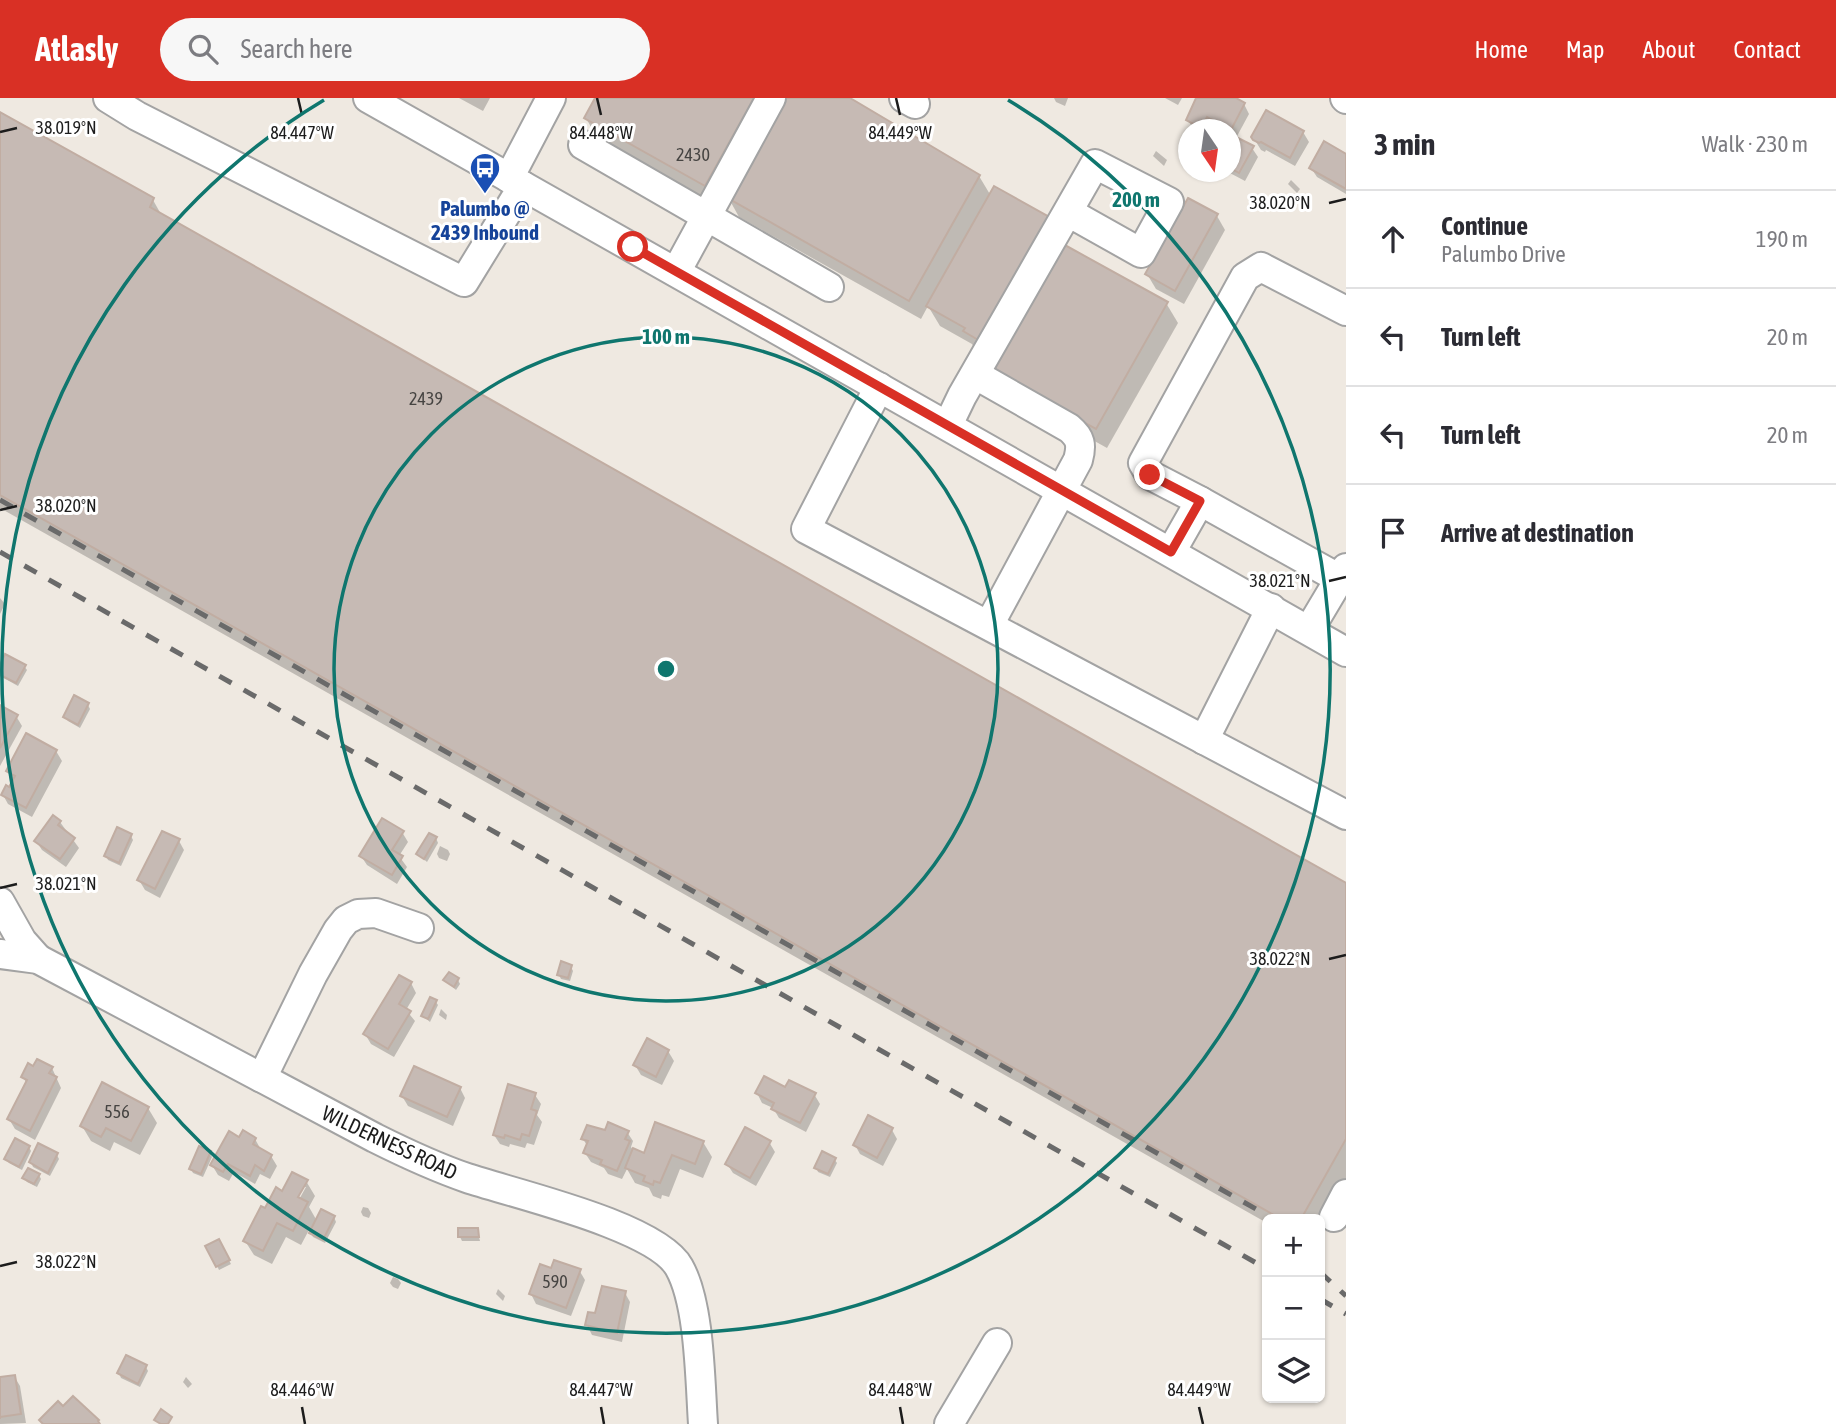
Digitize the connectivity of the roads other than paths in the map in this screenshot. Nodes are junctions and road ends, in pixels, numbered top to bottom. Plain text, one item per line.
1 (108, 98) edge
2 (368, 98) edge
3 (551, 98) edge
4 (771, 98) edge
5 (583, 145) dead end
6 (516, 182) junction
7 (1068, 212) dead end
8 (706, 217) junction
9 (676, 272) junction
10 (829, 287) dead end
11 (1346, 311) edge
12 (975, 375) junction
13 (879, 387) junction
14 (948, 425) junction
15 (1062, 490) junction
16 (1200, 501) junction
17 (1171, 552) junction
18 (1341, 584) edge
19 (1271, 608) junction
20 (989, 625) junction
21 (1309, 630) junction
22 (1346, 652) edge
23 (1204, 740) junction
24 (1346, 815) edge
25 (0, 902) edge
26 (419, 928) dead end
27 (0, 954) edge
28 (37, 959) junction
29 (262, 1078) junction
30 (997, 1343) dead end
31 (703, 1424) edge
32 (949, 1424) edge

1 - 6 street
2 - 6 street
3 - 6 street
4 - 8 street
5 - 8 street
6 - 9 street
7 - 12 street
8 - 9 street
8 - 10 street
9 - 13 street
11 - 16 street
12 - 14 street
12 - 15 street
13 - 14 street
13 - 20 street
14 - 15 street
15 - 17 street
15 - 20 street
16 - 17 street
16 - 18 street
17 - 19 street
18 - 21 street
19 - 21 street
19 - 23 street
20 - 23 street
21 - 22 street
23 - 24 street
25 - 28 street
26 - 29 street
27 - 28 street, WILDERNESS ROAD
28 - 29 street, WILDERNESS ROAD
29 - 31 street, WILDERNESS ROAD
30 - 32 street

